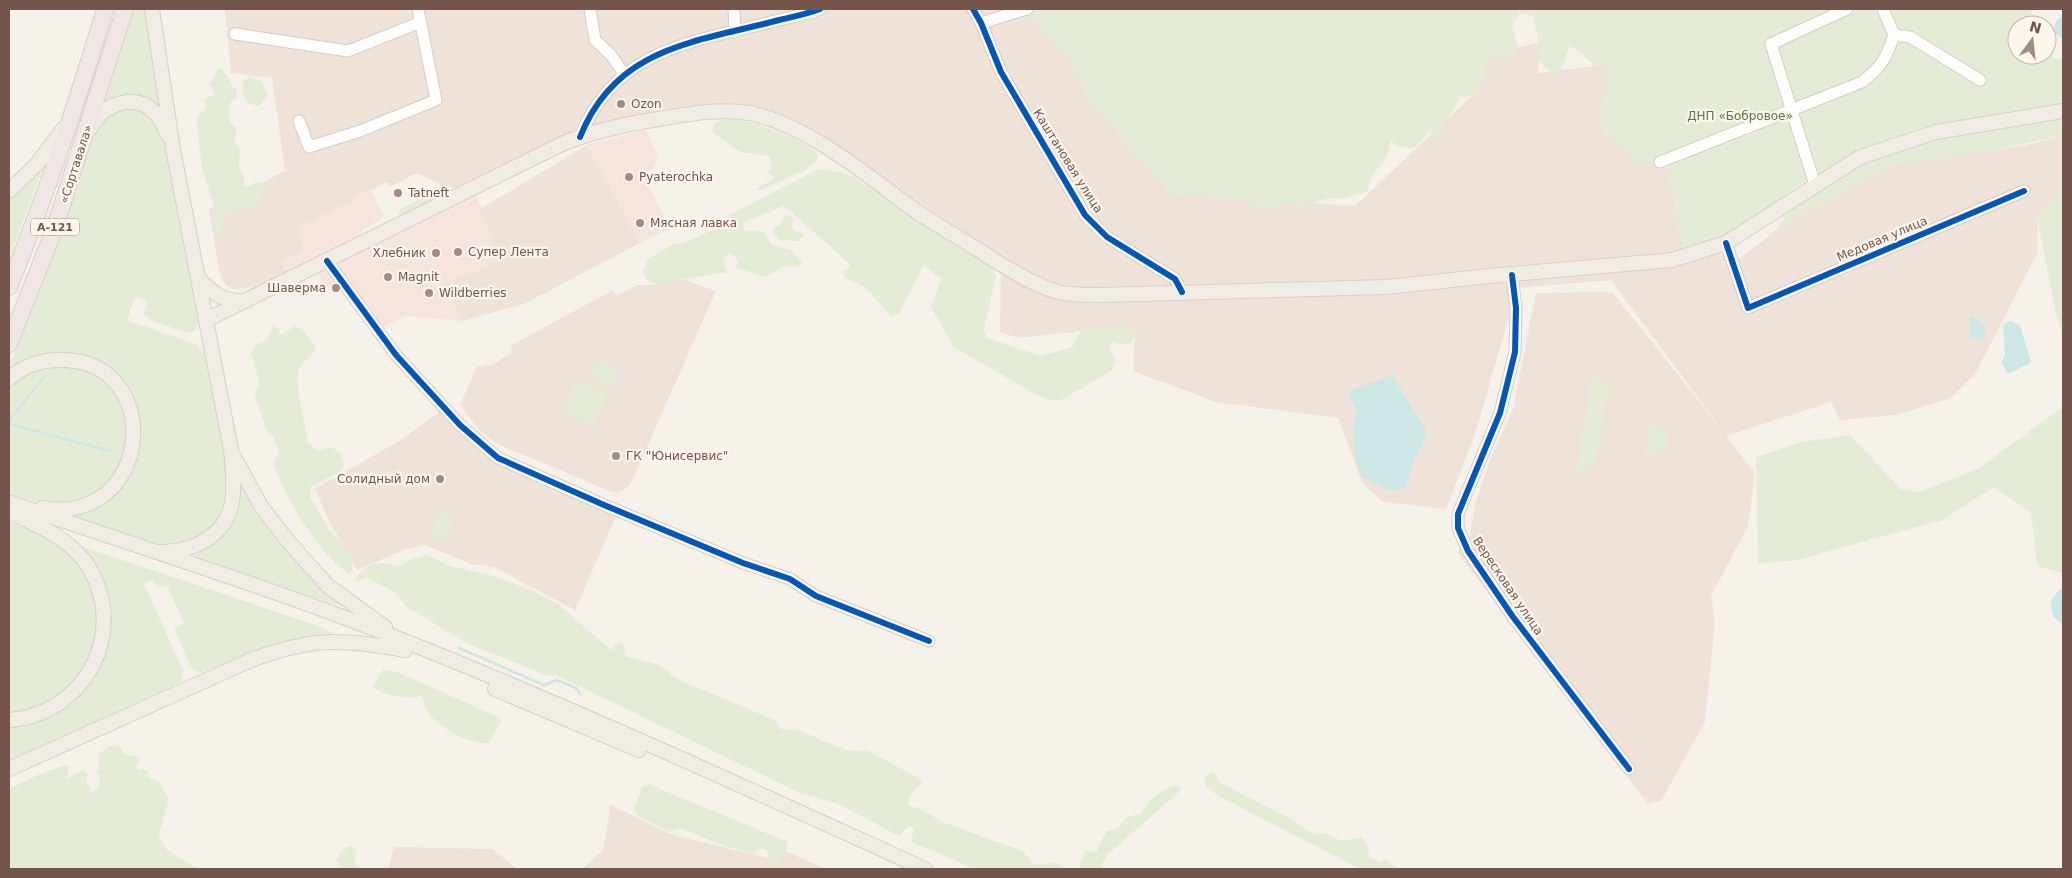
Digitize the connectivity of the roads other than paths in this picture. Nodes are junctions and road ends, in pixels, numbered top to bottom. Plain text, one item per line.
1 (105, 9) edge
2 (125, 9) edge
3 (152, 9) edge
4 (418, 9) edge
5 (590, 9) edge
6 (734, 9) edge
7 (820, 9) edge
8 (973, 9) edge
9 (1027, 9) edge
10 (1847, 9) edge
11 (1883, 9) edge
12 (421, 22) junction
13 (981, 23) junction
14 (734, 32) junction
15 (235, 34) dead end
16 (1894, 35) junction
17 (624, 74) junction
18 (1980, 80) dead end
19 (1793, 110) junction
20 (2063, 112) edge
21 (69, 120) junction
22 (299, 121) dead end
23 (86, 134) junction
24 (580, 137) junction
25 (173, 149) junction
26 (1660, 162) dead end
27 (1815, 185) junction
28 (9, 191) edge
29 (2024, 191) dead end
30 (1726, 243) junction
31 (327, 261) junction
32 (1512, 275) junction
33 (198, 278) junction
34 (9, 288) edge
35 (1182, 292) junction
36 (249, 300) junction
37 (232, 309) junction
38 (206, 320) junction
39 (9, 344) edge
40 (211, 345) junction
41 (9, 379) edge
42 (231, 450) junction
43 (11, 507) edge
44 (155, 552) junction
45 (929, 641) dead end
46 (405, 646) junction
47 (9, 720) edge
48 (9, 769) edge
49 (1629, 769) dead end
50 (924, 869) edge

1 - 21 highway, «Сортавала» / А-121
2 - 23 highway, «Сортавала» / А-121
3 - 25 main road
4 - 12 street
5 - 17 street
6 - 14 street
7 - 14 street
8 - 13 street, Каштановая улица
9 - 13 street
10 - 19 street
11 - 16 street
12 - 15 street
12 - 22 street
13 - 35 street, Каштановая улица
14 - 17 street
16 - 18 street
16 - 19 street
17 - 24 street
19 - 26 street
19 - 27 street
20 - 27 main road
21 - 28 main road
21 - 34 highway, «Сортавала» / А-121
23 - 25 main road
23 - 39 highway, «Сортавала» / А-121
24 - 31 main road
24 - 35 main road
25 - 33 main road
27 - 30 main road
29 - 30 street, Медовая улица
30 - 32 main road
31 - 36 main road
31 - 45 street
32 - 35 main road
32 - 49 street, Вересковая улица
33 - 36 main road
33 - 38 main road
36 - 37 main road
37 - 38 main road
37 - 40 main road
38 - 40 main road
40 - 42 main road
41 - 43 main road
42 - 44 main road
42 - 46 main road
43 - 44 main road
43 - 46 main road
43 - 47 main road
44 - 46 main road
46 - 48 main road
46 - 50 main road

